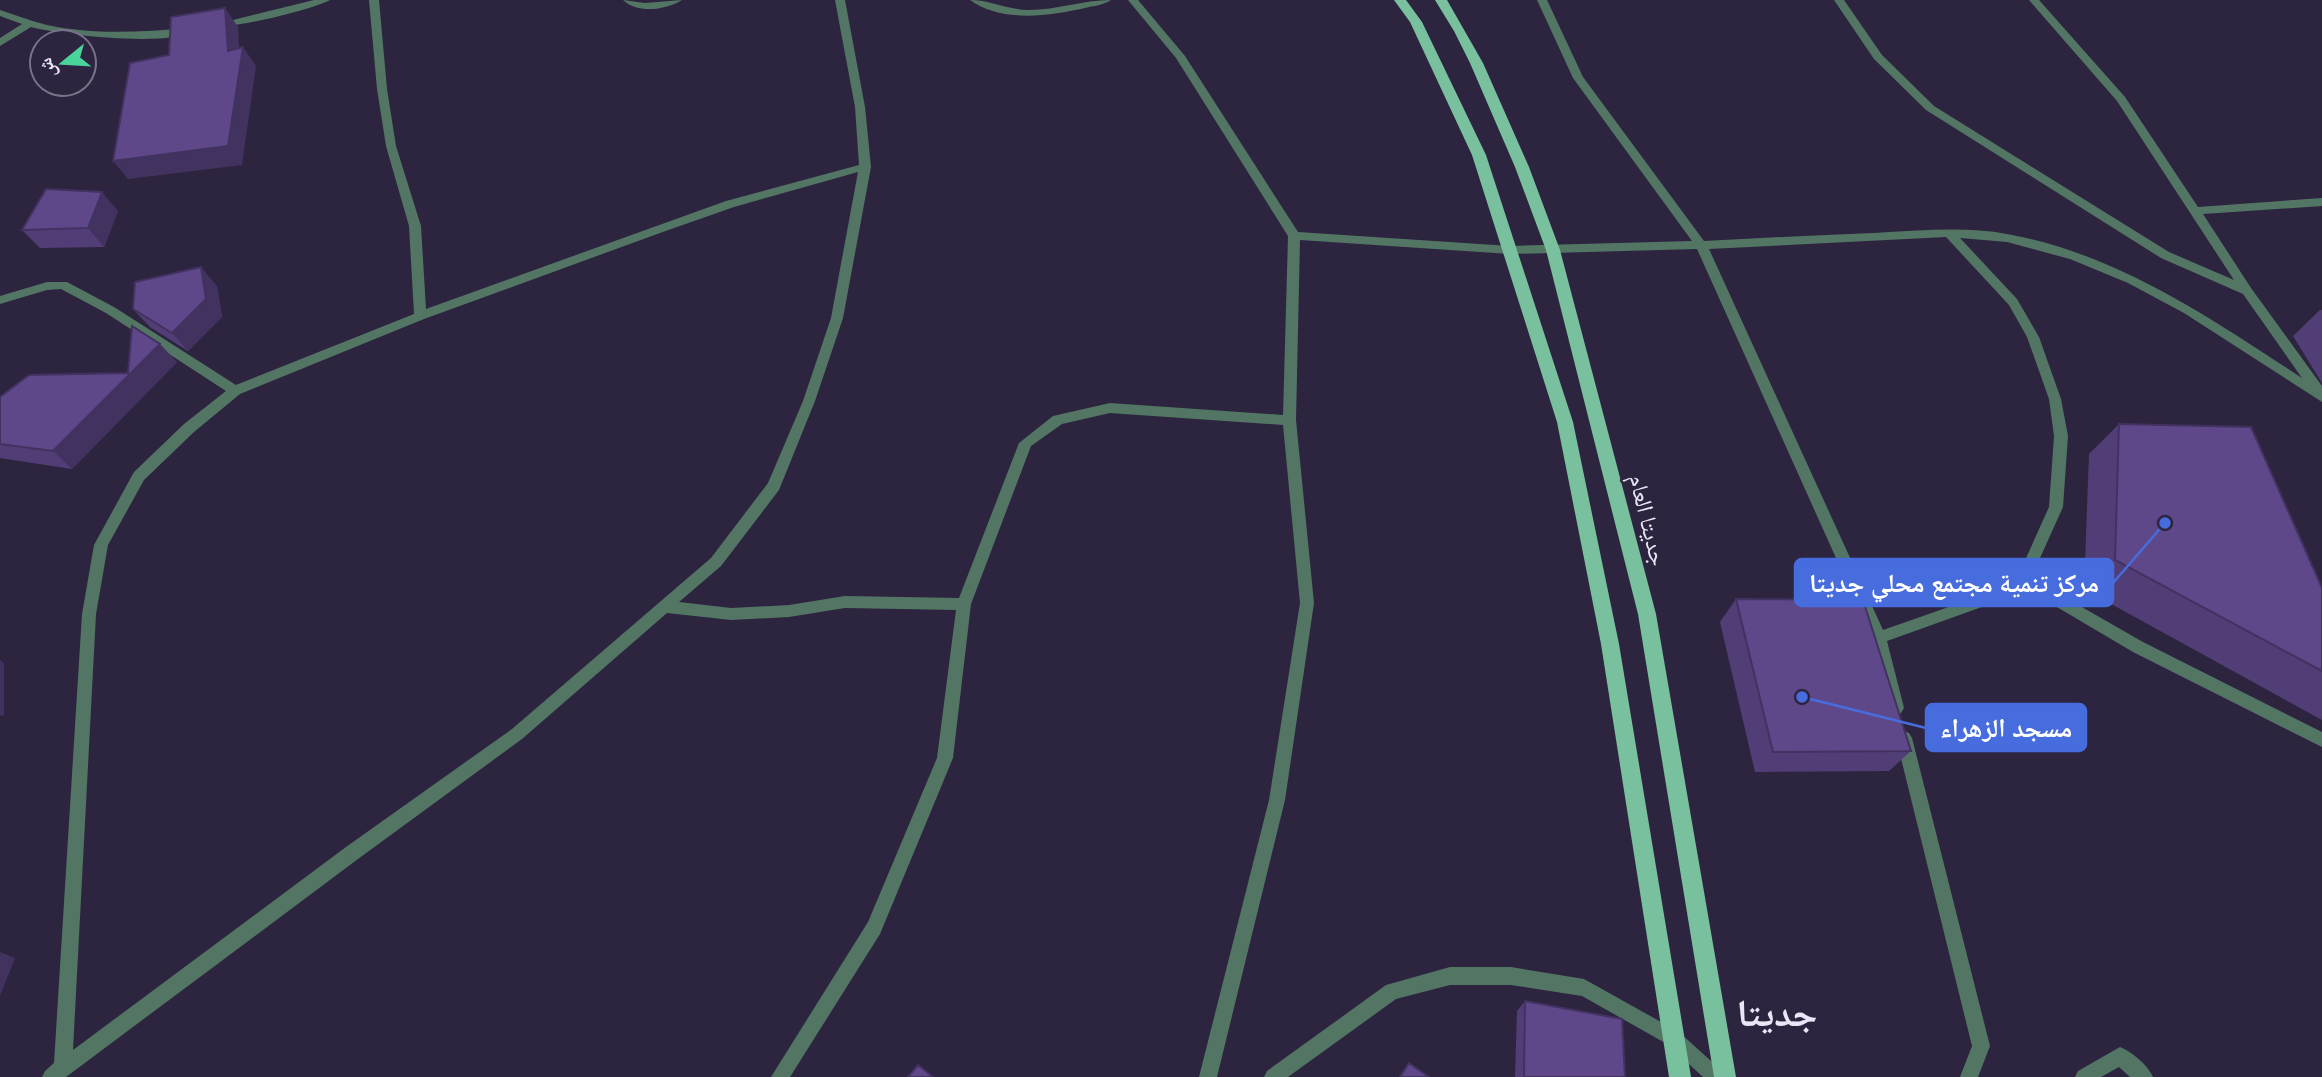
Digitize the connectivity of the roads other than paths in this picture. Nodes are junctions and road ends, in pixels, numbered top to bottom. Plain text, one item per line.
1 (325, 0) edge
2 (374, 0) edge
3 (628, 0) edge
4 (677, 0) edge
5 (840, 0) edge
6 (975, 0) edge
7 (1106, 0) edge
8 (1133, 0) edge
9 (1400, 0) edge
10 (1441, 0) edge
11 (1542, 0) edge
12 (1839, 0) edge
13 (2034, 0) edge
14 (0, 13) edge
15 (27, 25) junction
16 (212, 27) edge
17 (199, 29) edge
18 (0, 43) edge
19 (865, 167) junction
20 (2322, 202) edge
21 (2195, 211) junction
22 (1949, 233) junction
23 (1294, 236) junction
24 (1701, 246) junction
25 (1510, 250) junction
26 (1553, 250) junction
27 (2247, 291) junction
28 (0, 300) edge
29 (420, 316) junction
30 (235, 391) junction
31 (2322, 396) edge
32 (1289, 420) junction
33 (2023, 579) junction
34 (964, 604) junction
35 (665, 607) junction
36 (1879, 638) junction
37 (2322, 740) edge
38 (1673, 1038) junction
39 (63, 1068) junction
40 (51, 1077) edge
41 (780, 1077) edge
42 (1208, 1077) edge
43 (1273, 1077) edge
44 (1680, 1077) edge
45 (1716, 1077) edge
46 (1726, 1077) edge
47 (1969, 1077) edge
48 (2084, 1077) edge
49 (2144, 1077) edge

1 - 16 street
2 - 29 street
3 - 4 street
5 - 19 street
6 - 7 street
8 - 23 street
9 - 25 main road
10 - 26 main road, جديتا العام
11 - 24 street
12 - 27 street
13 - 21 street
14 - 15 street
15 - 17 street
15 - 18 street
19 - 29 street
19 - 35 street
20 - 21 street
21 - 27 street
22 - 24 street
22 - 31 street
22 - 33 street
23 - 25 street
23 - 32 street
24 - 26 street
24 - 36 street
25 - 26 street
25 - 38 main road
26 - 46 main road, جديتا العام
27 - 31 street
28 - 30 street
29 - 30 street
30 - 39 street
32 - 34 street
32 - 42 street
33 - 36 street
33 - 37 street
34 - 35 street
34 - 41 street
35 - 39 street
36 - 47 street
38 - 43 street
38 - 44 main road
38 - 45 street
39 - 40 street
48 - 49 street

